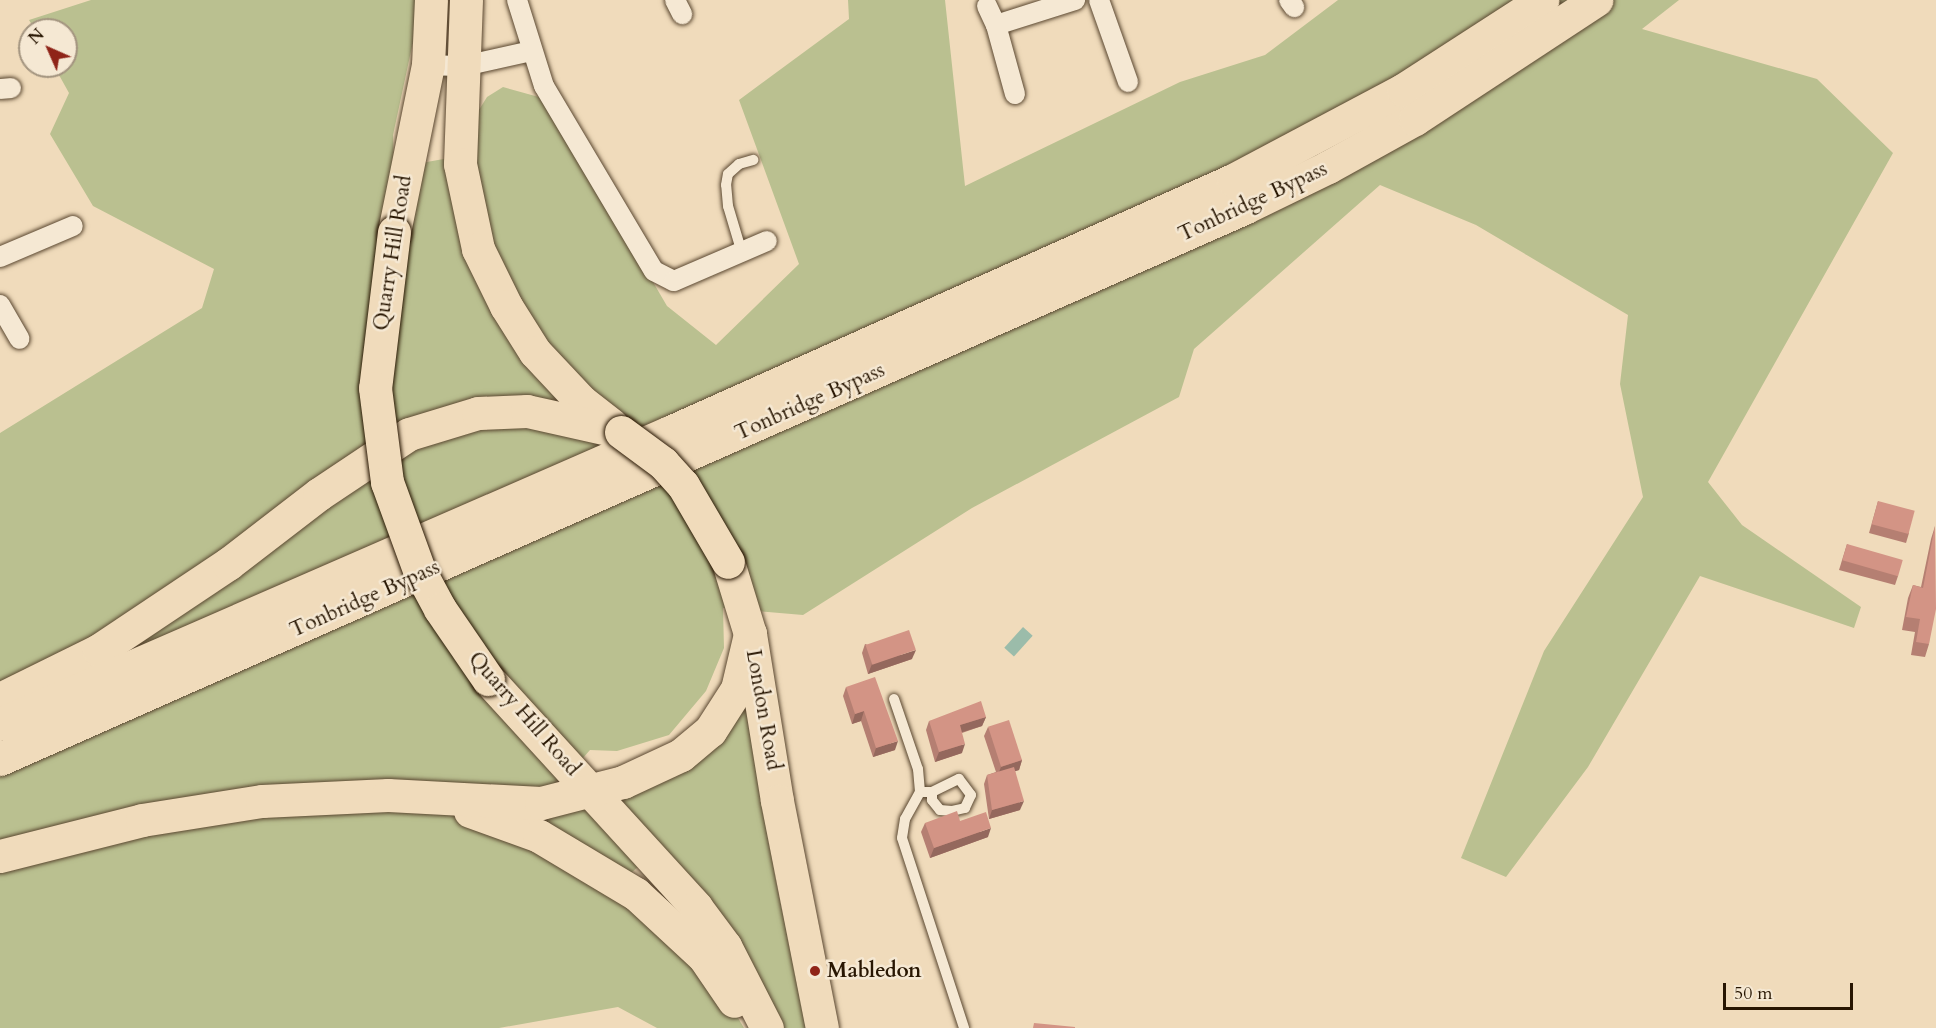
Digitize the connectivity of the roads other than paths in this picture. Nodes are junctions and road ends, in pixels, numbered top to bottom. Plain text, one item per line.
1 (431, 0) edge
2 (466, 0) edge
3 (517, 0) edge
4 (1075, 0) edge
5 (1099, 0) edge
6 (1542, 0) edge
7 (1596, 0) edge
8 (987, 6) dead end
9 (996, 25) junction
10 (531, 51) junction
11 (428, 65) junction
12 (464, 66) junction
13 (1128, 81) dead end
14 (1015, 94) dead end
15 (753, 160) dead end
16 (73, 226) dead end
17 (767, 242) dead end
18 (742, 254) junction
19 (0, 257) edge
20 (0, 305) edge
21 (20, 339) dead end
22 (574, 409) junction
23 (750, 634) junction
24 (0, 699) edge
25 (894, 699) dead end
26 (0, 724) edge
27 (559, 754) junction
28 (681, 755) junction
29 (0, 759) edge
30 (590, 791) junction
31 (920, 792) junction
32 (932, 792) dead end
33 (423, 798) junction
34 (0, 856) edge
35 (751, 1028) edge
36 (767, 1028) edge
37 (822, 1028) edge
38 (964, 1028) edge

1 - 11 highway, Quarry Hill Road
2 - 12 highway
3 - 10 street
4 - 9 street
5 - 13 street
6 - 26 highway, Tonbridge Bypass
7 - 29 highway, Tonbridge Bypass
8 - 9 street
9 - 14 street
10 - 12 street
10 - 18 street
11 - 12 street
11 - 27 highway, Quarry Hill Road, bridge
12 - 22 highway
15 - 18 lane
16 - 19 street
17 - 18 street
20 - 21 street
22 - 23 highway, London Road, bridge
22 - 24 highway
23 - 28 highway
23 - 37 highway, London Road
25 - 31 lane
27 - 28 highway
27 - 30 highway, Quarry Hill Road
28 - 30 highway
30 - 33 highway
30 - 36 highway, Quarry Hill Road
31 - 32 lane
31 - 38 lane
33 - 34 highway
33 - 35 highway

